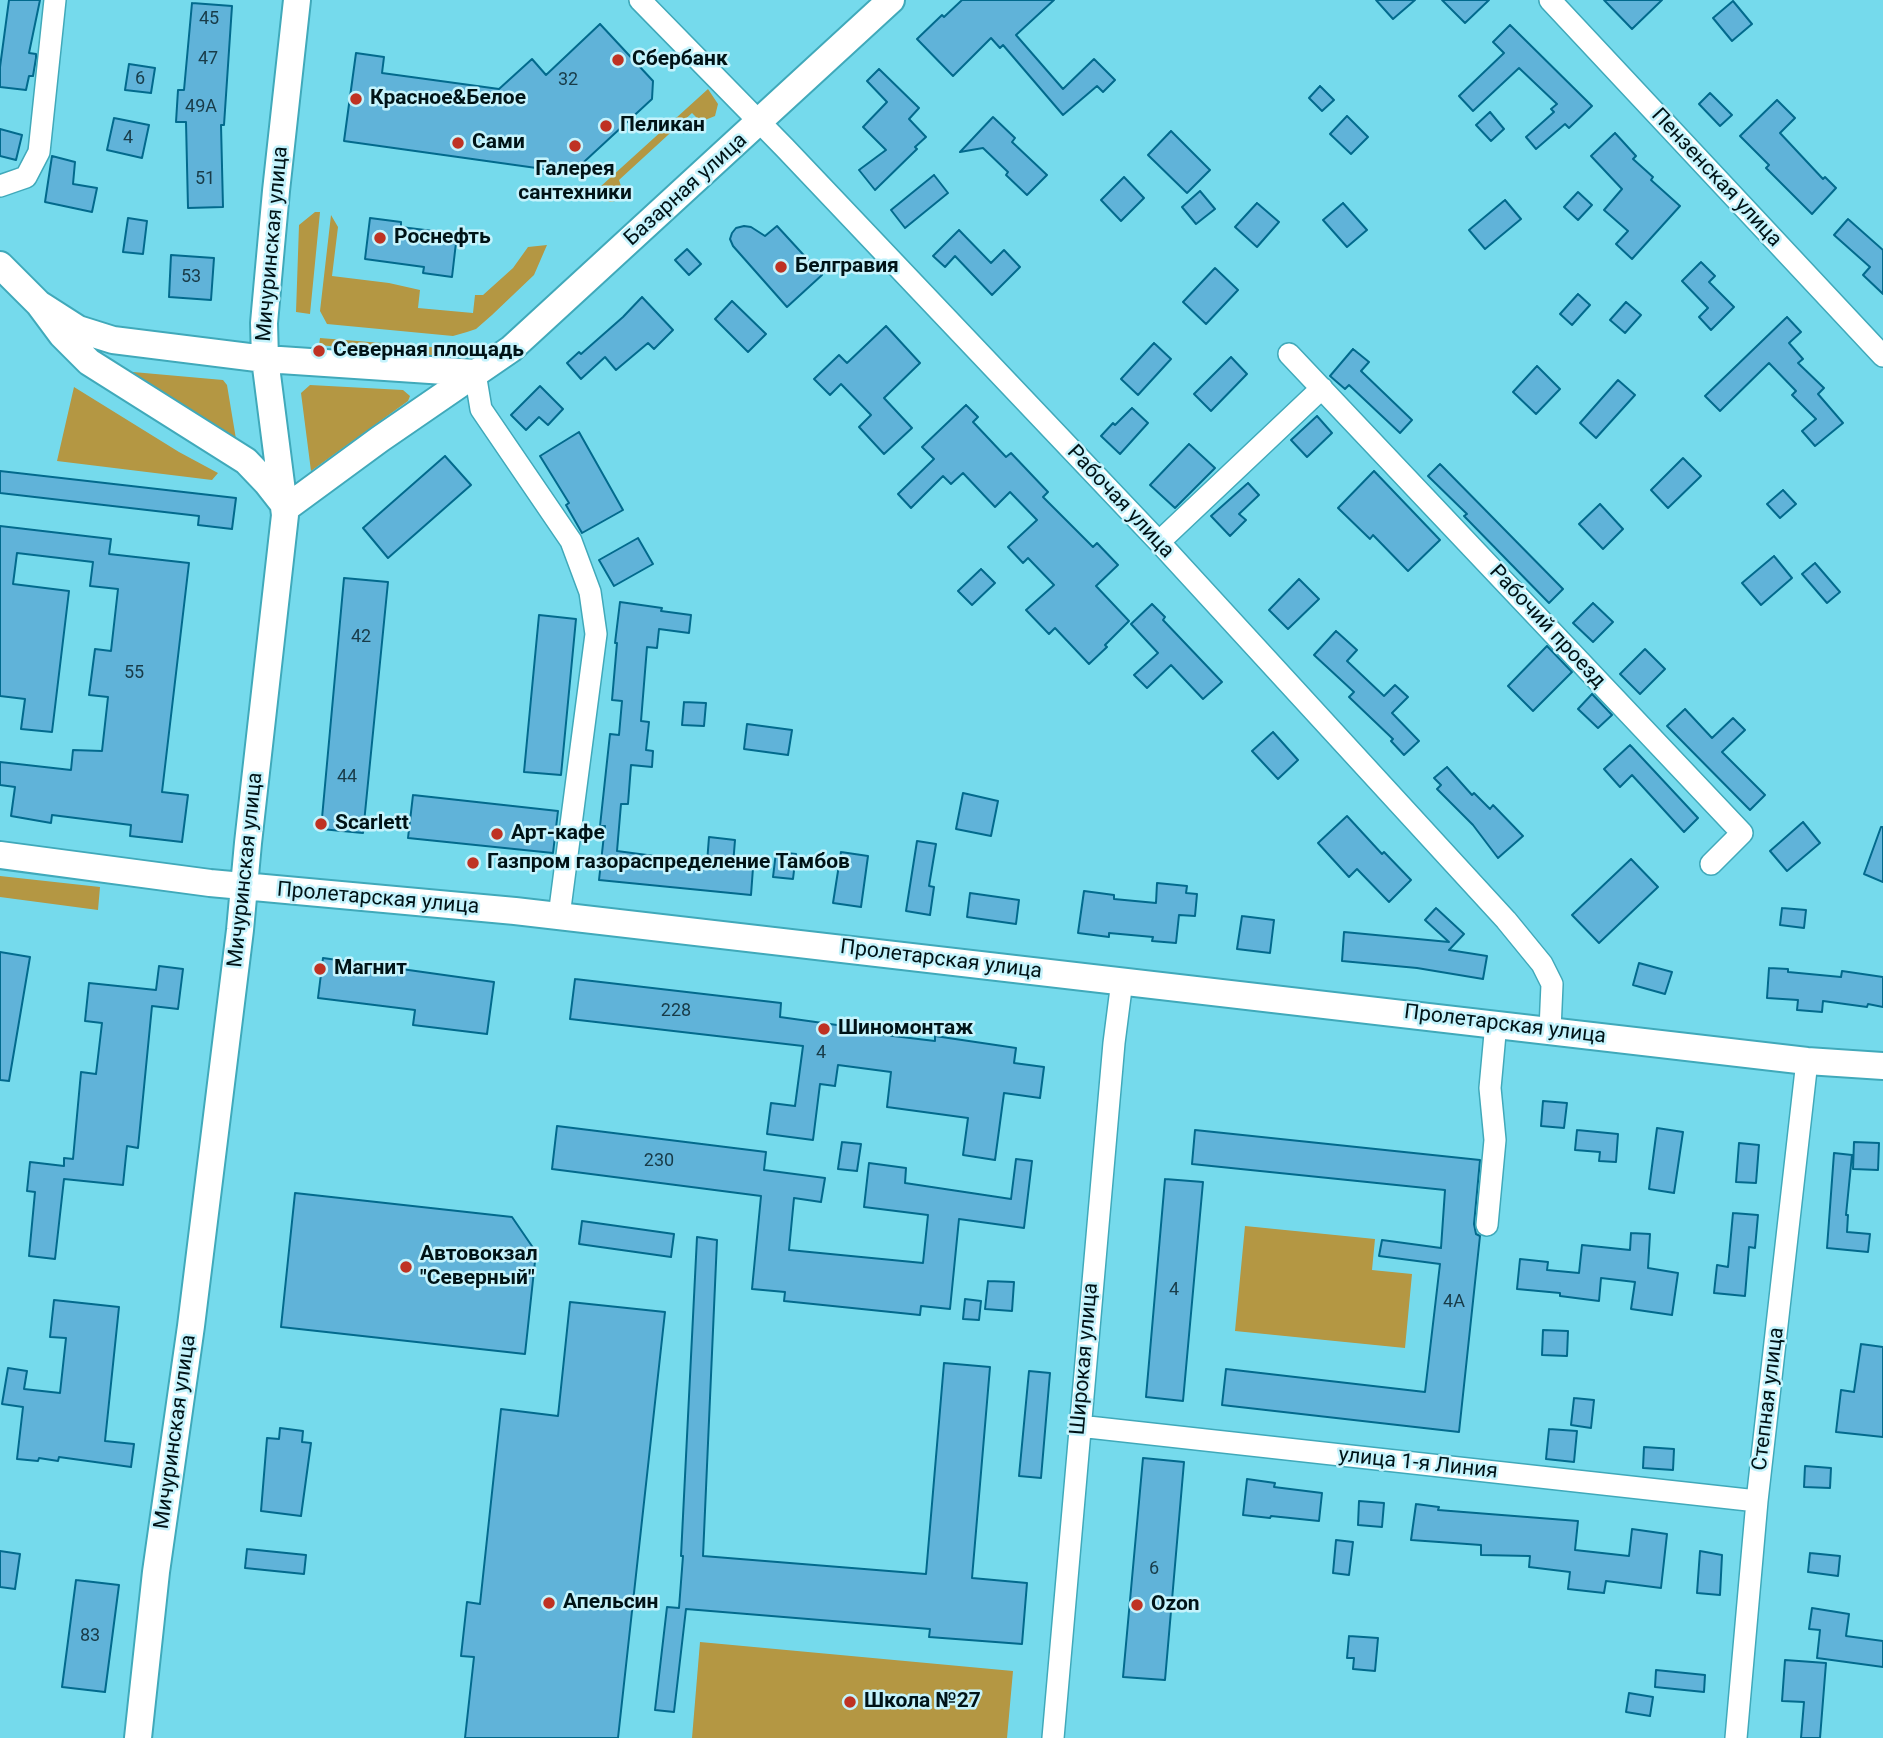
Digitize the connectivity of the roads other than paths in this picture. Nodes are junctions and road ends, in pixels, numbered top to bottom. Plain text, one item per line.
1 (55, 0) edge
2 (297, 0) edge
3 (640, 0) edge
4 (891, 0) edge
5 (1550, 0) edge
6 (760, 123) junction
7 (0, 187) edge
8 (0, 265) edge
9 (39, 304) junction
10 (1289, 354) dead end
11 (1883, 356) edge
12 (265, 359) junction
13 (475, 373) junction
14 (1322, 388) junction
15 (286, 508) junction
16 (1159, 542) junction
17 (0, 855) edge
18 (1711, 864) dead end
19 (244, 887) junction
20 (559, 916) junction
21 (1122, 981) junction
22 (1496, 1023) junction
23 (1549, 1030) junction
24 (1807, 1060) junction
25 (1883, 1066) edge
26 (1487, 1225) dead end
27 (1079, 1426) junction
28 (1757, 1501) junction
29 (138, 1738) edge
30 (1053, 1738) edge
31 (1736, 1738) edge

1 - 7 street
2 - 12 main road, Мичуринская улица
3 - 6 street, Рабочая улица
4 - 6 main road, Базарная улица
5 - 11 street, Пензенская улица
6 - 13 main road, Базарная улица
6 - 16 street, Рабочая улица
8 - 9 main road
9 - 12 main road
9 - 15 main road
10 - 14 street, Рабочий проезд
12 - 13 main road
12 - 15 main road, Мичуринская улица
13 - 15 main road, Базарная улица
13 - 20 street
14 - 16 street
14 - 18 street, Рабочий проезд
15 - 19 main road, Мичуринская улица
16 - 23 street, Рабочая улица
17 - 19 main road, Пролетарская улица
19 - 20 main road, Пролетарская улица
19 - 29 main road, Мичуринская улица
20 - 21 main road, Пролетарская улица
21 - 22 main road, Пролетарская улица
21 - 27 street, Широкая улица
22 - 23 main road, Пролетарская улица
22 - 26 street
23 - 24 main road, Пролетарская улица
24 - 25 main road, Пролетарская улица
24 - 28 street, Степная улица
27 - 28 street, улица 1-я Линия
27 - 30 street, Широкая улица
28 - 31 street, Степная улица

